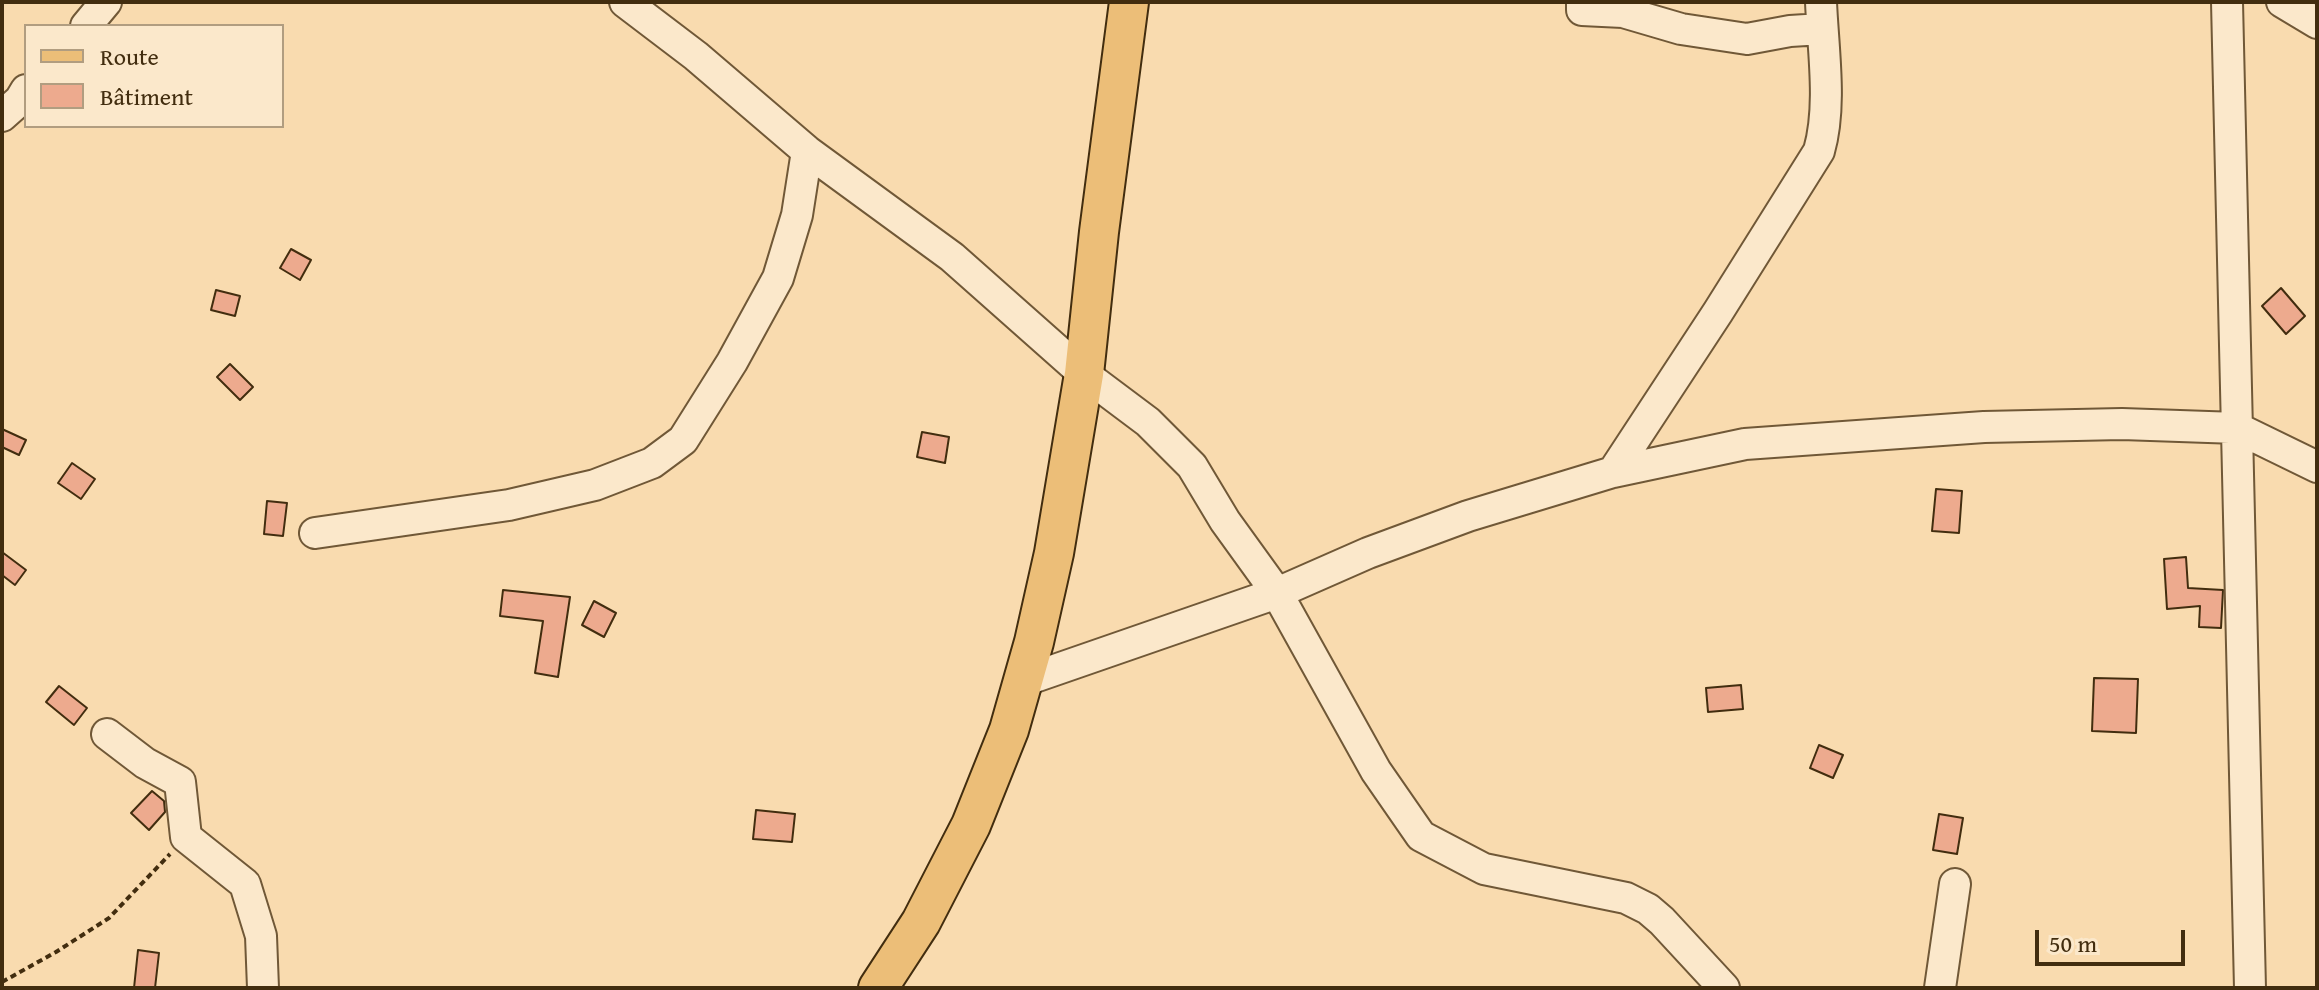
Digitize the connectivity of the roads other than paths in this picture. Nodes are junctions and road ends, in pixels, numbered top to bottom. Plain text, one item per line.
1 (106, 2) edge
2 (625, 2) edge
3 (1129, 2) edge
4 (1582, 2) edge
5 (2227, 2) edge
6 (2282, 2) edge
7 (1821, 15) edge
8 (2317, 23) edge
9 (88, 24) edge
10 (24, 93) edge
11 (2, 116) edge
12 (807, 151) junction
13 (1084, 374) junction
14 (2237, 428) junction
15 (2317, 467) edge
16 (1613, 472) junction
17 (315, 533) dead end
18 (1277, 593) junction
19 (1023, 681) junction
20 (107, 734) dead end
21 (1955, 884) dead end
22 (263, 988) edge
23 (878, 988) edge
24 (1724, 988) edge
25 (1940, 988) edge
26 (2250, 988) edge

1 - 9 street
2 - 12 street
3 - 13 main road
4 - 7 street
5 - 14 street
6 - 8 street
7 - 16 street
10 - 11 street
12 - 13 street
12 - 17 street
13 - 18 street
13 - 19 main road
14 - 15 street
14 - 16 street
14 - 26 street
16 - 18 street
18 - 19 street
18 - 24 street
19 - 23 main road
20 - 22 street
21 - 25 street

